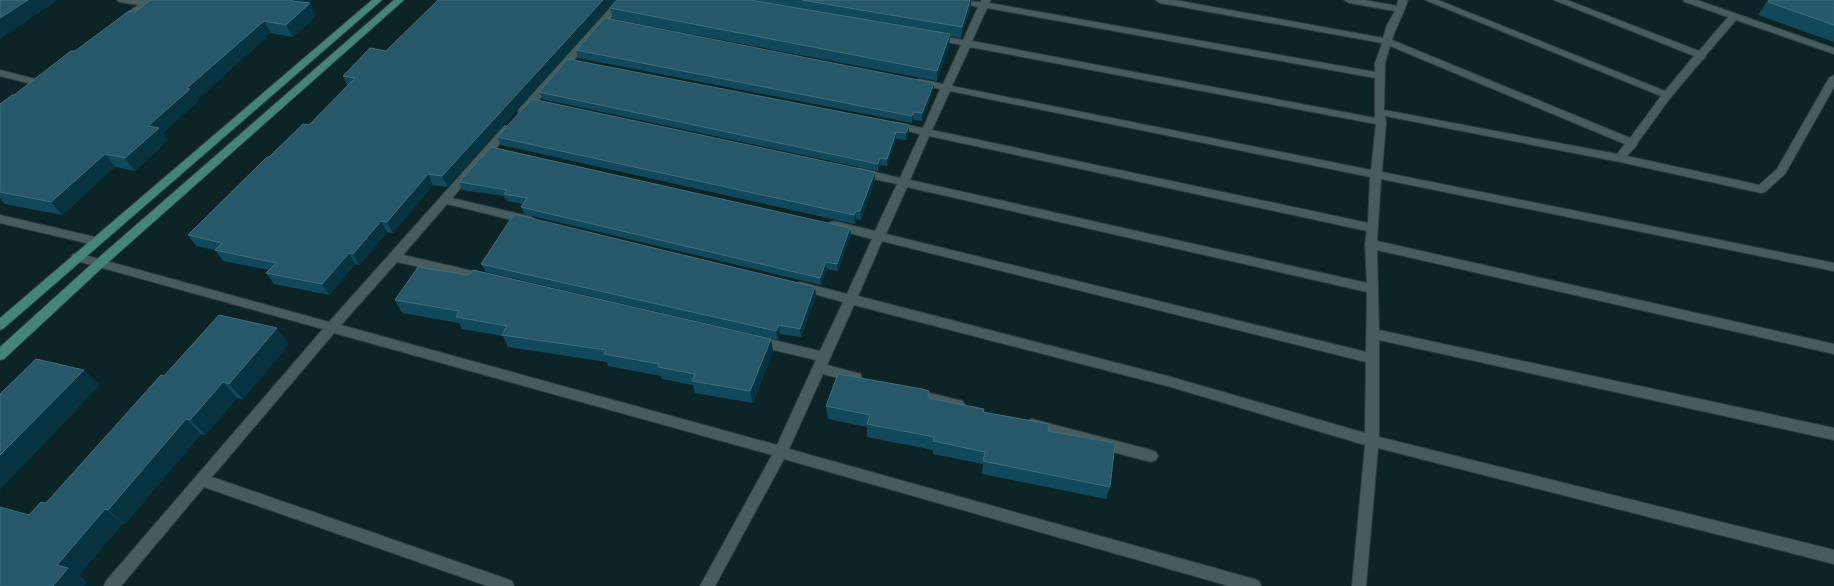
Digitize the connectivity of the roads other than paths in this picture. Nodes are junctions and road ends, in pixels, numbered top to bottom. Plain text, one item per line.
1 (122, 0) edge
2 (377, 0) edge
3 (399, 0) edge
4 (622, 0) edge
5 (957, 0) edge
6 (1160, 0) edge
7 (1349, 0) edge
8 (1430, 0) edge
9 (1559, 0) edge
10 (1688, 0) edge
11 (149, 2) edge
12 (985, 2) edge
13 (1402, 5) edge
14 (1733, 17) junction
15 (603, 21) junction
16 (619, 24) edge
17 (114, 27) edge
18 (928, 36) edge
19 (1387, 41) junction
20 (967, 43) junction
21 (1834, 51) edge
22 (1702, 56) junction
23 (568, 61) junction
24 (584, 64) edge
25 (0, 73) edge
26 (1380, 76) junction
27 (1834, 78) edge
28 (908, 79) edge
29 (947, 87) junction
30 (24, 91) edge
31 (1667, 95) junction
32 (532, 102) junction
33 (547, 105) edge
34 (1380, 117) junction
35 (880, 122) edge
36 (927, 131) junction
37 (1633, 143) junction
38 (491, 148) junction
39 (507, 151) edge
40 (1620, 158) junction
41 (849, 170) edge
42 (1376, 176) junction
43 (904, 181) junction
44 (445, 200) junction
45 (0, 219) edge
46 (536, 222) edge
47 (825, 223) edge
48 (1373, 228) junction
49 (879, 235) junction
50 (95, 241) junction
51 (1371, 244) junction
52 (78, 257) junction
53 (395, 257) junction
54 (100, 263) junction
55 (1834, 267) edge
56 (494, 280) edge
57 (789, 283) edge
58 (1373, 289) junction
59 (850, 298) junction
60 (0, 325) edge
61 (332, 327) junction
62 (1373, 334) junction
63 (747, 339) edge
64 (1834, 349) edge
65 (0, 355) edge
66 (1373, 359) junction
67 (821, 363) junction
68 (865, 381) edge
69 (903, 391) edge
70 (973, 409) edge
71 (1019, 421) edge
72 (1834, 434) edge
73 (1372, 441) junction
74 (780, 452) junction
75 (1151, 456) dead end
76 (202, 480) junction
77 (1834, 557) edge
78 (111, 586) edge
79 (507, 586) edge
80 (707, 586) edge
81 (1254, 586) edge
82 (1359, 586) edge

1 - 11 street
2 - 50 main road
3 - 54 main road
4 - 15 street
5 - 12 street
6 - 19 street
7 - 13 street
8 - 31 street
9 - 22 street
10 - 14 street
11 - 17 street
12 - 20 street
12 - 26 street
13 - 19 street
14 - 21 street
14 - 22 street
15 - 16 street
15 - 23 street
18 - 20 street
19 - 26 street
19 - 37 street
20 - 29 street
20 - 34 street
22 - 31 street
23 - 24 street
23 - 32 street
25 - 30 street
26 - 34 street
27 - 40 street
28 - 29 street
29 - 36 street
29 - 42 street
31 - 37 street
32 - 33 street
32 - 38 street
34 - 40 street
34 - 42 street
35 - 36 street
36 - 43 street
36 - 48 street
37 - 40 street
38 - 39 street
38 - 44 street
41 - 43 street
42 - 48 street
42 - 55 street
43 - 49 street
43 - 58 street
44 - 46 street
44 - 53 street
45 - 50 street
47 - 49 street
48 - 51 street
49 - 59 street
49 - 66 street
50 - 52 main road
51 - 58 street
51 - 64 street
52 - 54 street
52 - 60 main road
53 - 56 street
53 - 61 street
54 - 61 street
54 - 65 main road
57 - 59 street
58 - 62 street
59 - 67 street
59 - 73 street
61 - 74 street
61 - 76 street
62 - 66 street
62 - 72 street
63 - 67 street
66 - 73 street
67 - 68 street
67 - 74 street
69 - 70 street
71 - 75 street
73 - 77 street
73 - 82 street
74 - 80 street
74 - 81 street
76 - 78 street
76 - 79 street

